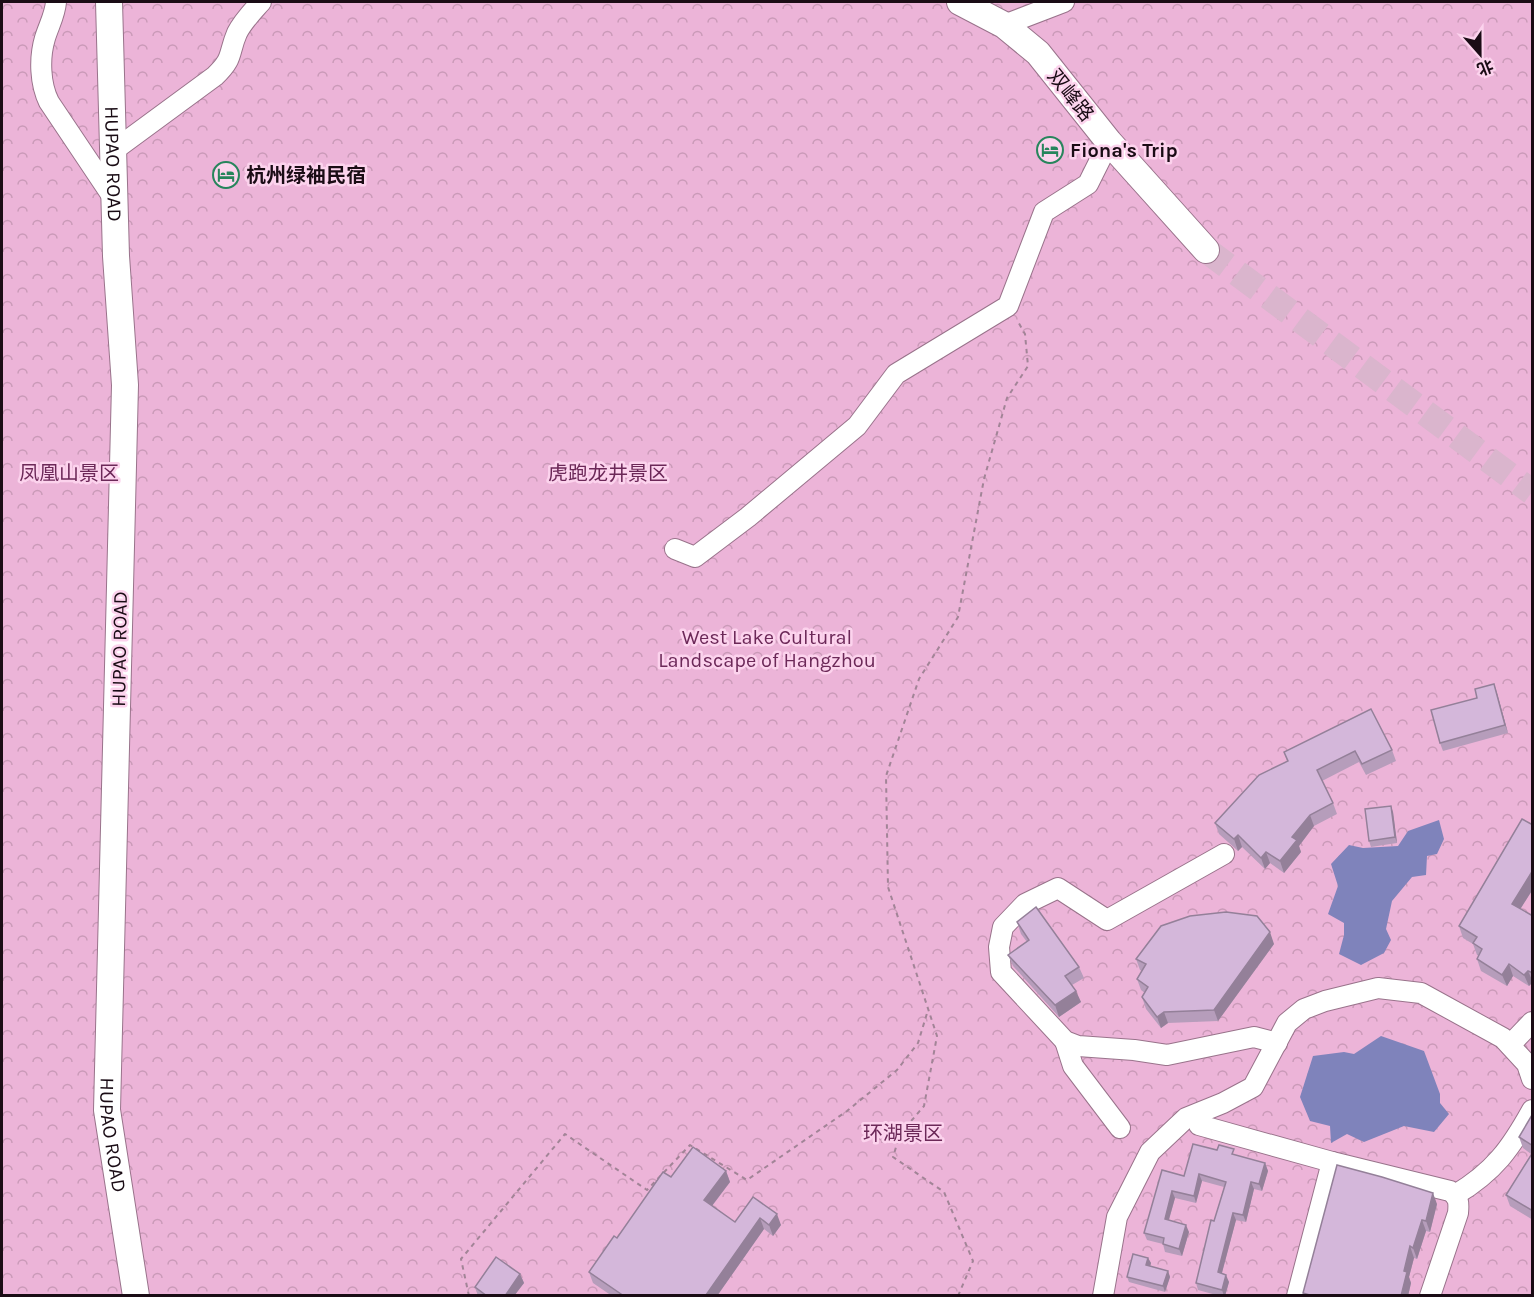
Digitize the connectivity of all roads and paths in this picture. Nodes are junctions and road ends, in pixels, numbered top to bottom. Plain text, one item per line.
1 (56, 2) edge
2 (109, 2) edge
3 (261, 2) edge
4 (960, 2) edge
5 (1064, 2) edge
6 (1004, 26) junction
7 (1109, 142) junction
8 (113, 152) junction
9 (114, 199) junction
10 (1206, 250) tunnel mouth
11 (1008, 306) junction
12 (675, 549) dead end
13 (1224, 854) dead end
14 (928, 1010) junction
15 (1533, 1022) edge
16 (1065, 1041) junction
17 (1277, 1043) junction
18 (1510, 1046) junction
19 (1533, 1079) edge
20 (1533, 1110) edge
21 (1199, 1125) dead end
22 (1120, 1128) dead end
23 (1332, 1162) junction
24 (1455, 1194) junction
25 (136, 1296) edge
26 (469, 1296) edge
27 (958, 1296) edge
28 (1103, 1296) edge
29 (1297, 1296) edge
30 (1430, 1296) edge

1 - 9 street
2 - 8 main road, HUPAO ROAD
3 - 8 street
4 - 6 main road, 双峰路
5 - 6 street
6 - 7 main road, 双峰路
7 - 10 main road, 双峰路
7 - 11 street
8 - 9 main road, HUPAO ROAD
9 - 25 main road, HUPAO ROAD
11 - 12 street
11 - 14 path
13 - 16 street
14 - 26 path
14 - 27 path
15 - 18 street
16 - 17 street
16 - 22 street
17 - 18 street
17 - 28 street
18 - 19 street
20 - 24 street
21 - 23 street
23 - 24 street
23 - 29 street
24 - 30 street

